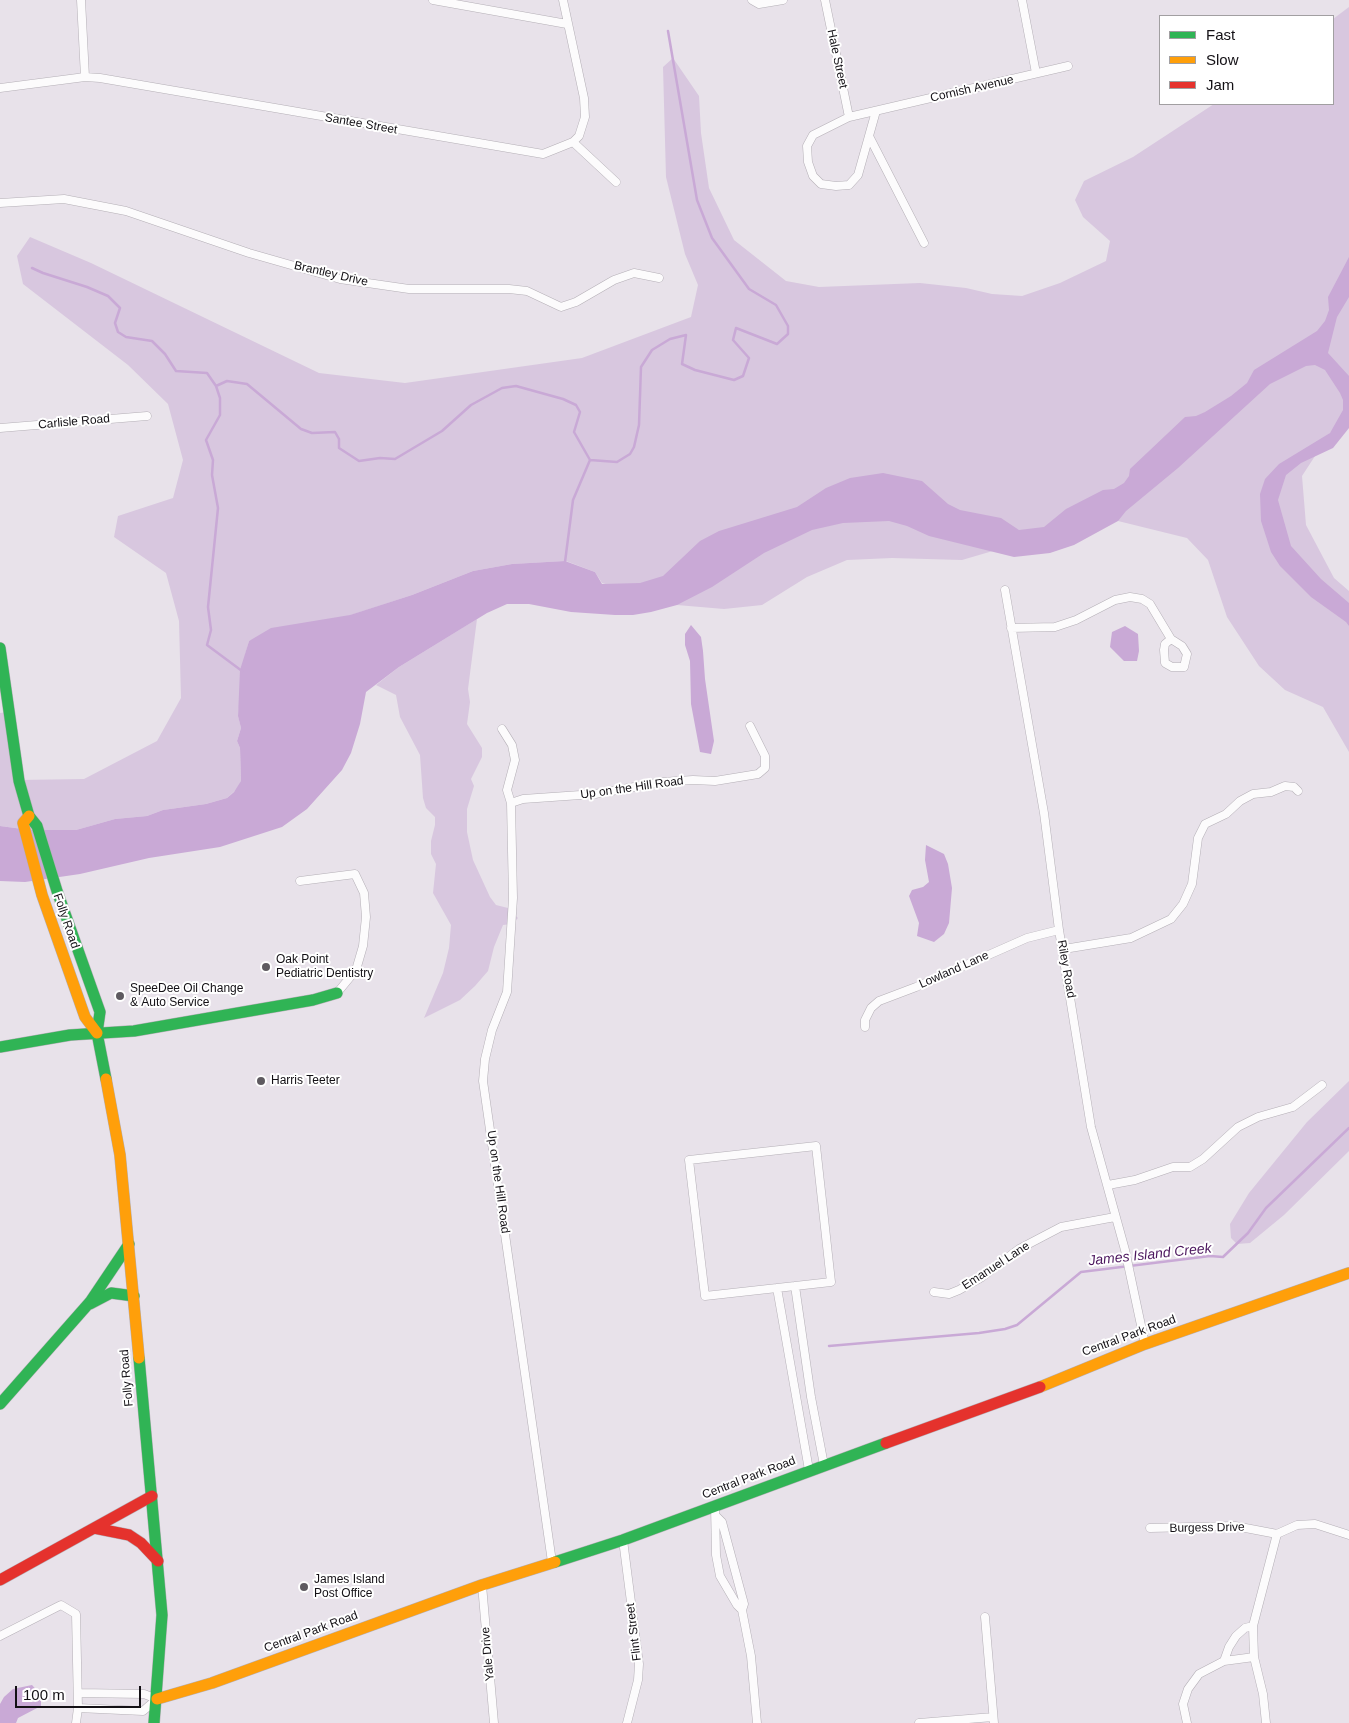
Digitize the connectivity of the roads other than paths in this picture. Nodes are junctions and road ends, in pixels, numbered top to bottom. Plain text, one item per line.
1 (81, 0) edge
2 (433, 0) edge
3 (563, 0) edge
4 (752, 0) edge
5 (783, 0) edge
6 (825, 0) edge
7 (1022, 0) edge
8 (567, 24) junction
9 (1068, 66) dead end
10 (1036, 73) junction
11 (85, 77) junction
12 (0, 88) edge
13 (876, 111) junction
14 (849, 118) junction
15 (870, 138) junction
16 (572, 142) junction
17 (616, 182) dead end
18 (0, 203) edge
19 (924, 243) dead end
20 (658, 278) dead end
21 (148, 416) dead end
22 (0, 428) edge
23 (1005, 590) dead end
24 (1011, 628) junction
25 (1171, 639) dead end
26 (0, 648) edge
27 (750, 726) dead end
28 (502, 729) dead end
29 (1298, 792) dead end
30 (511, 803) junction
31 (29, 816) junction
32 (300, 881) dead end
33 (1060, 930) junction
34 (1064, 949) junction
35 (337, 993) joint
36 (865, 1027) dead end
37 (97, 1033) junction
38 (0, 1046) edge
39 (1322, 1085) dead end
40 (1108, 1185) junction
41 (1115, 1217) junction
42 (129, 1244) junction
43 (1349, 1273) edge
44 (794, 1286) junction
45 (777, 1288) junction
46 (934, 1292) dead end
47 (134, 1296) junction
48 (86, 1306) junction
49 (1145, 1344) junction
50 (0, 1404) edge
51 (824, 1465) junction
52 (809, 1470) junction
53 (152, 1496) junction
54 (716, 1511) junction
55 (94, 1528) junction
56 (1150, 1528) dead end
57 (1277, 1534) junction
58 (1349, 1535) edge
59 (623, 1540) junction
60 (158, 1561) junction
61 (552, 1562) junction
62 (0, 1580) edge
63 (482, 1585) junction
64 (742, 1610) junction
65 (985, 1617) dead end
66 (1253, 1626) junction
67 (0, 1636) edge
68 (1254, 1657) junction
69 (1224, 1661) junction
70 (78, 1693) junction
71 (156, 1700) junction
72 (78, 1708) junction
73 (993, 1720) edge
74 (76, 1723) edge
75 (154, 1723) edge
76 (494, 1723) edge
77 (627, 1723) edge
78 (757, 1723) edge
79 (919, 1723) edge
80 (1187, 1723) edge
81 (1266, 1723) edge

1 - 11 street
2 - 8 street
3 - 8 street
4 - 5 street
6 - 14 street, Hale Street
7 - 10 street
8 - 16 street
9 - 10 street, Cornish Avenue
10 - 13 street, Cornish Avenue
11 - 12 street, Santee Street
11 - 16 street, Santee Street
13 - 14 street, Cornish Avenue
13 - 15 street, Cornish Avenue
14 - 15 street, Cornish Avenue
15 - 19 street
16 - 17 street
18 - 20 street, Brantley Drive
21 - 22 street, Carlisle Road
23 - 24 street, Riley Road
24 - 25 street
24 - 33 street, Riley Road
26 - 31 main road, Folly Road
27 - 30 street, Up on the Hill Road
28 - 30 street, Up on the Hill Road
29 - 34 street
30 - 61 street, Up on the Hill Road
31 - 37 main road, Folly Road
31 - 37 main road, Folly Road
32 - 35 street
33 - 34 street, Riley Road
33 - 36 street, Lowland Lane
34 - 40 street, Riley Road
35 - 37 main road
37 - 38 main road
37 - 42 main road, Folly Road
39 - 40 street
40 - 41 street, Riley Road
41 - 46 street, Emanuel Lane
41 - 49 street, Riley Road
42 - 47 main road, Folly Road
42 - 48 main road
43 - 49 main road, Central Park Road
44 - 45 street
44 - 45 street
44 - 51 street
45 - 52 street
47 - 48 main road
47 - 53 main road, Folly Road
48 - 50 main road
49 - 51 main road, Central Park Road
51 - 52 main road, Central Park Road
52 - 54 main road, Central Park Road
53 - 55 main road
53 - 60 main road, Folly Road
54 - 59 main road, Central Park Road
54 - 64 street
54 - 64 street
55 - 60 main road
55 - 62 main road
56 - 57 street, Burgess Drive
57 - 58 street
57 - 66 street
59 - 61 main road, Central Park Road
59 - 77 street, Flint Street
60 - 71 main road, Folly Road
61 - 63 main road, Central Park Road
63 - 71 main road, Central Park Road
63 - 76 street, Yale Drive
64 - 78 street
65 - 73 street
66 - 68 street
66 - 69 street
67 - 70 street
68 - 69 street
68 - 81 street
69 - 80 street
70 - 71 street
70 - 72 street
71 - 72 street
71 - 75 main road, Folly Road
72 - 74 street
73 - 79 street

